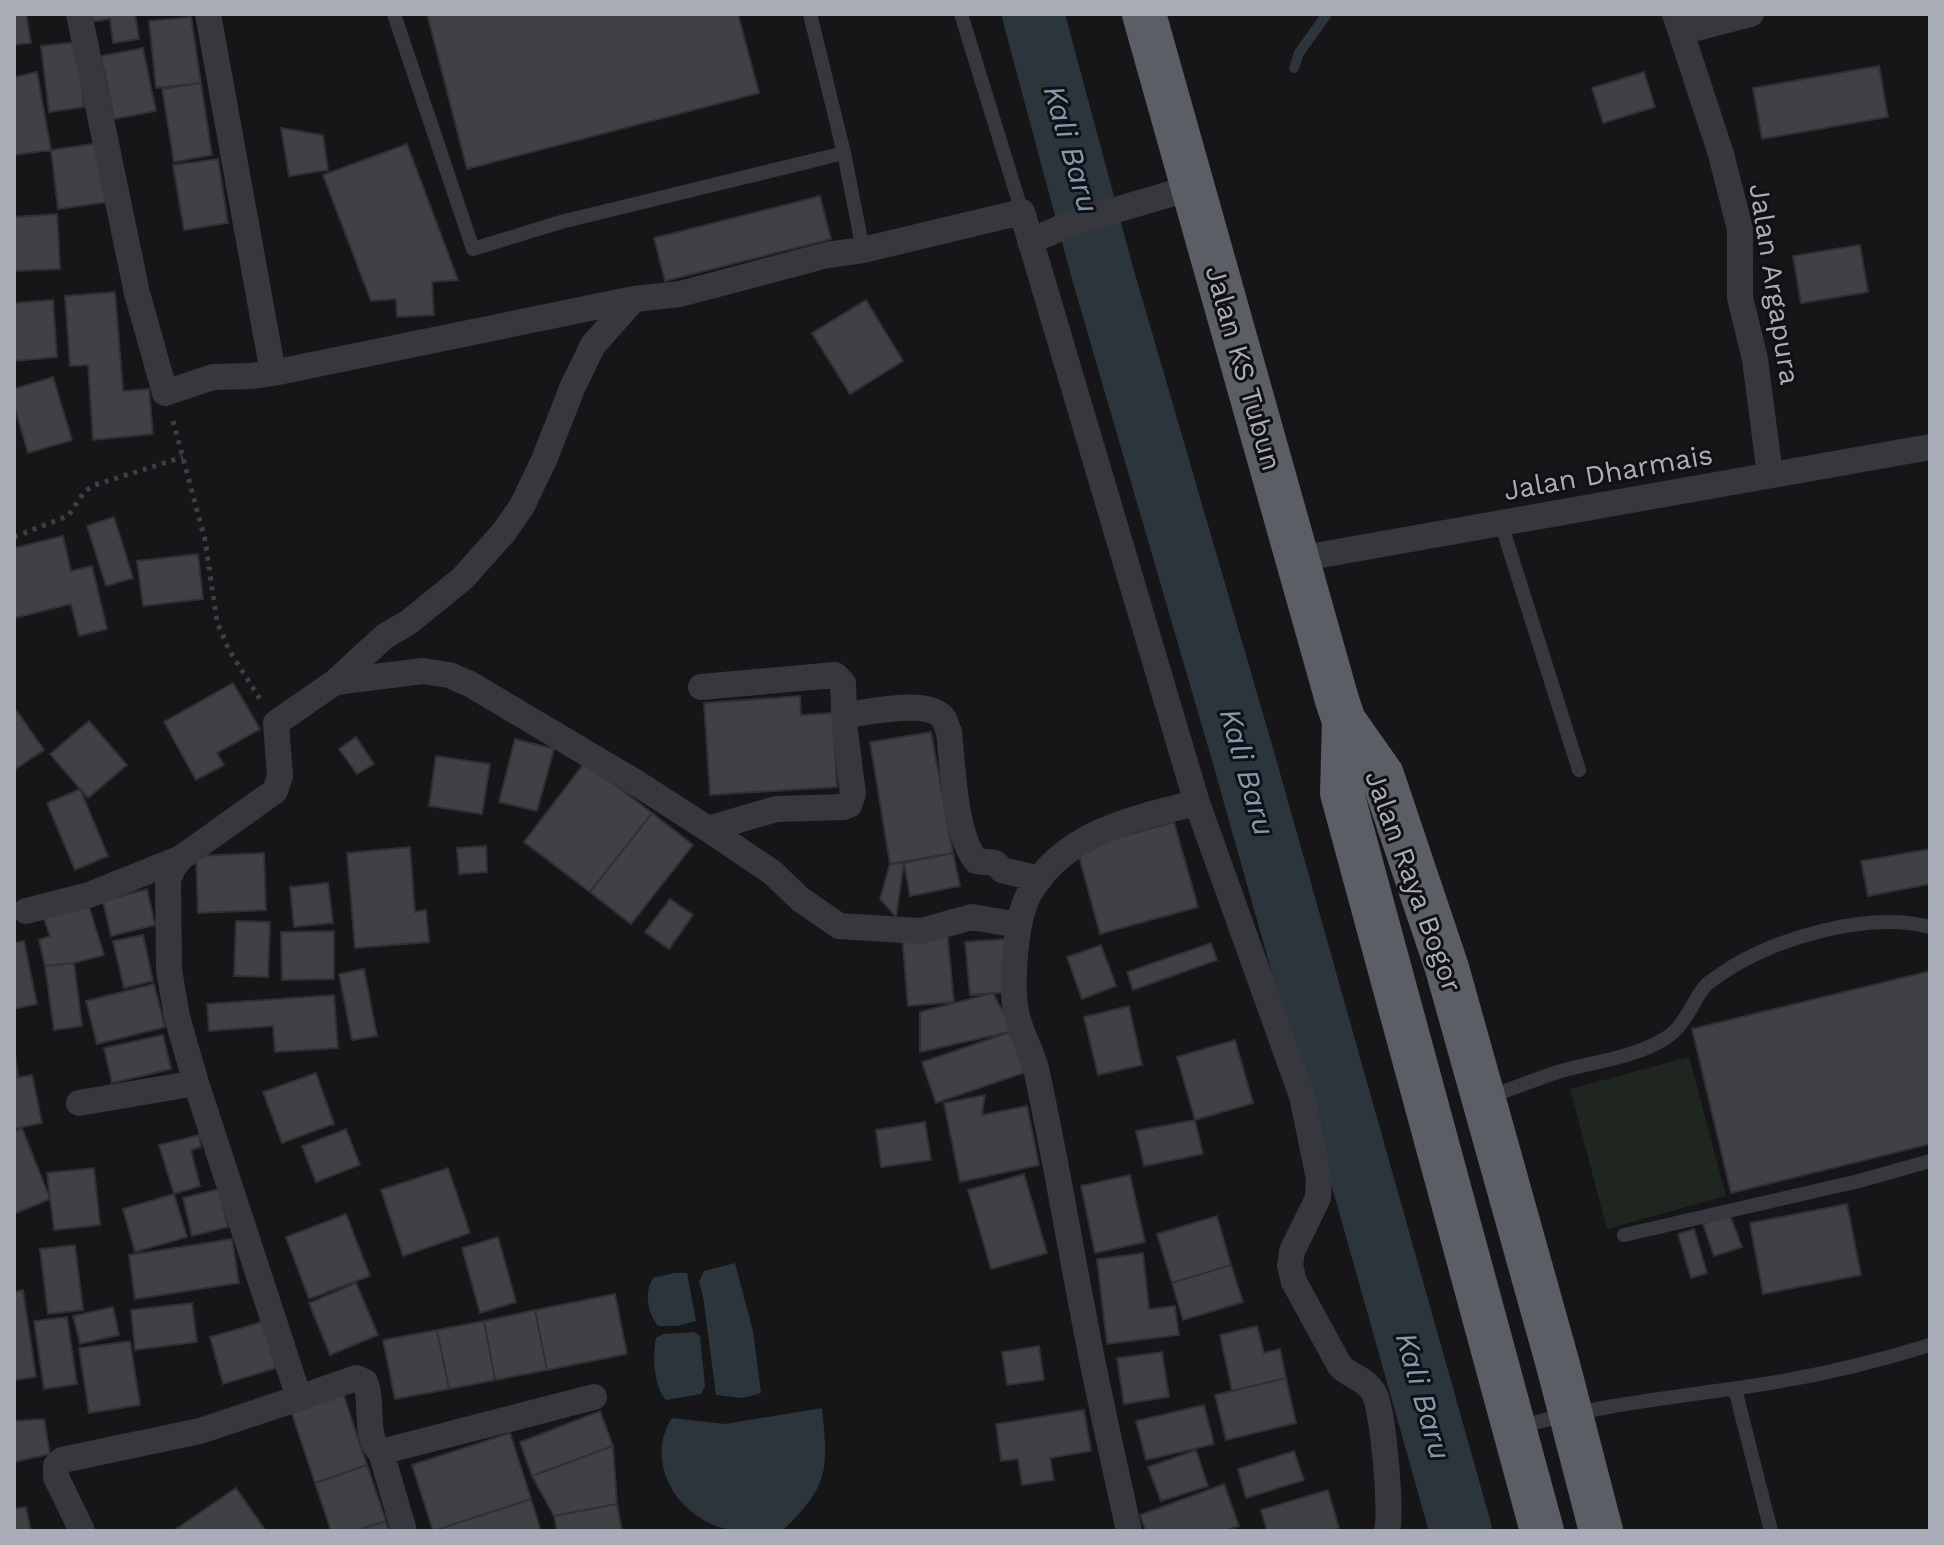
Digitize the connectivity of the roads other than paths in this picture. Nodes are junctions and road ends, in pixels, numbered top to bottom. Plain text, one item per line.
1 (79, 14) edge
2 (208, 14) edge
3 (394, 14) edge
4 (810, 14) edge
5 (961, 14) edge
6 (1144, 14) edge
7 (1751, 14) edge
8 (1678, 23) edge
9 (844, 153) junction
10 (1176, 192) junction
11 (1022, 212) junction
12 (1030, 241) junction
13 (863, 250) junction
14 (634, 299) junction
15 (273, 373) junction
16 (1930, 447) edge
17 (1770, 475) junction
18 (1501, 523) junction
19 (1298, 559) junction
20 (335, 682) junction
21 (701, 687) dead end
22 (845, 715) junction
23 (1344, 721) junction
24 (1579, 770) dead end
25 (1197, 803) junction
26 (708, 829) junction
27 (181, 858) junction
28 (1040, 879) junction
29 (26, 911) dead end
30 (1018, 925) junction
31 (1930, 927) edge
32 (196, 1083) junction
33 (1483, 1099) junction
34 (79, 1103) dead end
35 (1930, 1161) edge
36 (1624, 1235) dead end
37 (1930, 1345) edge
38 (1735, 1389) junction
39 (594, 1397) dead end
40 (299, 1398) junction
41 (1570, 1412) junction
42 (1515, 1428) junction
43 (381, 1452) junction
44 (82, 1531) edge
45 (404, 1531) edge
46 (1129, 1531) edge
47 (1387, 1531) edge
48 (1542, 1531) edge
49 (1601, 1531) edge
50 (1771, 1531) edge

1 - 15 street
2 - 15 street
3 - 9 lane
4 - 9 lane
5 - 11 lane
6 - 10 highway, Jalan KS Tubun
7 - 8 street
8 - 17 street, Jalan Argapura
9 - 13 lane
10 - 12 street
10 - 19 highway, Jalan KS Tubun
11 - 12 street
11 - 13 street
12 - 25 street
13 - 14 street
14 - 15 street
14 - 20 street
16 - 17 street, Jalan Dharmais
17 - 18 street, Jalan Dharmais
18 - 19 street, Jalan Dharmais
18 - 24 lane
19 - 23 highway, Jalan KS Tubun
20 - 26 street
20 - 27 street
21 - 22 street
22 - 26 street
22 - 28 street
23 - 33 highway, Jalan Raya Bogor
23 - 42 highway, Jalan Raya Bogor
25 - 28 street
25 - 47 street
26 - 30 street
27 - 29 street
27 - 32 street
28 - 30 street
30 - 46 street
31 - 33 lane
32 - 34 street
32 - 40 street
33 - 41 highway, Jalan Raya Bogor
35 - 36 lane
37 - 38 lane
38 - 41 lane
38 - 50 lane
39 - 43 street
40 - 43 street
40 - 44 street
41 - 42 lane
41 - 49 highway, Jalan Raya Bogor
42 - 48 highway, Jalan Raya Bogor
43 - 45 street

